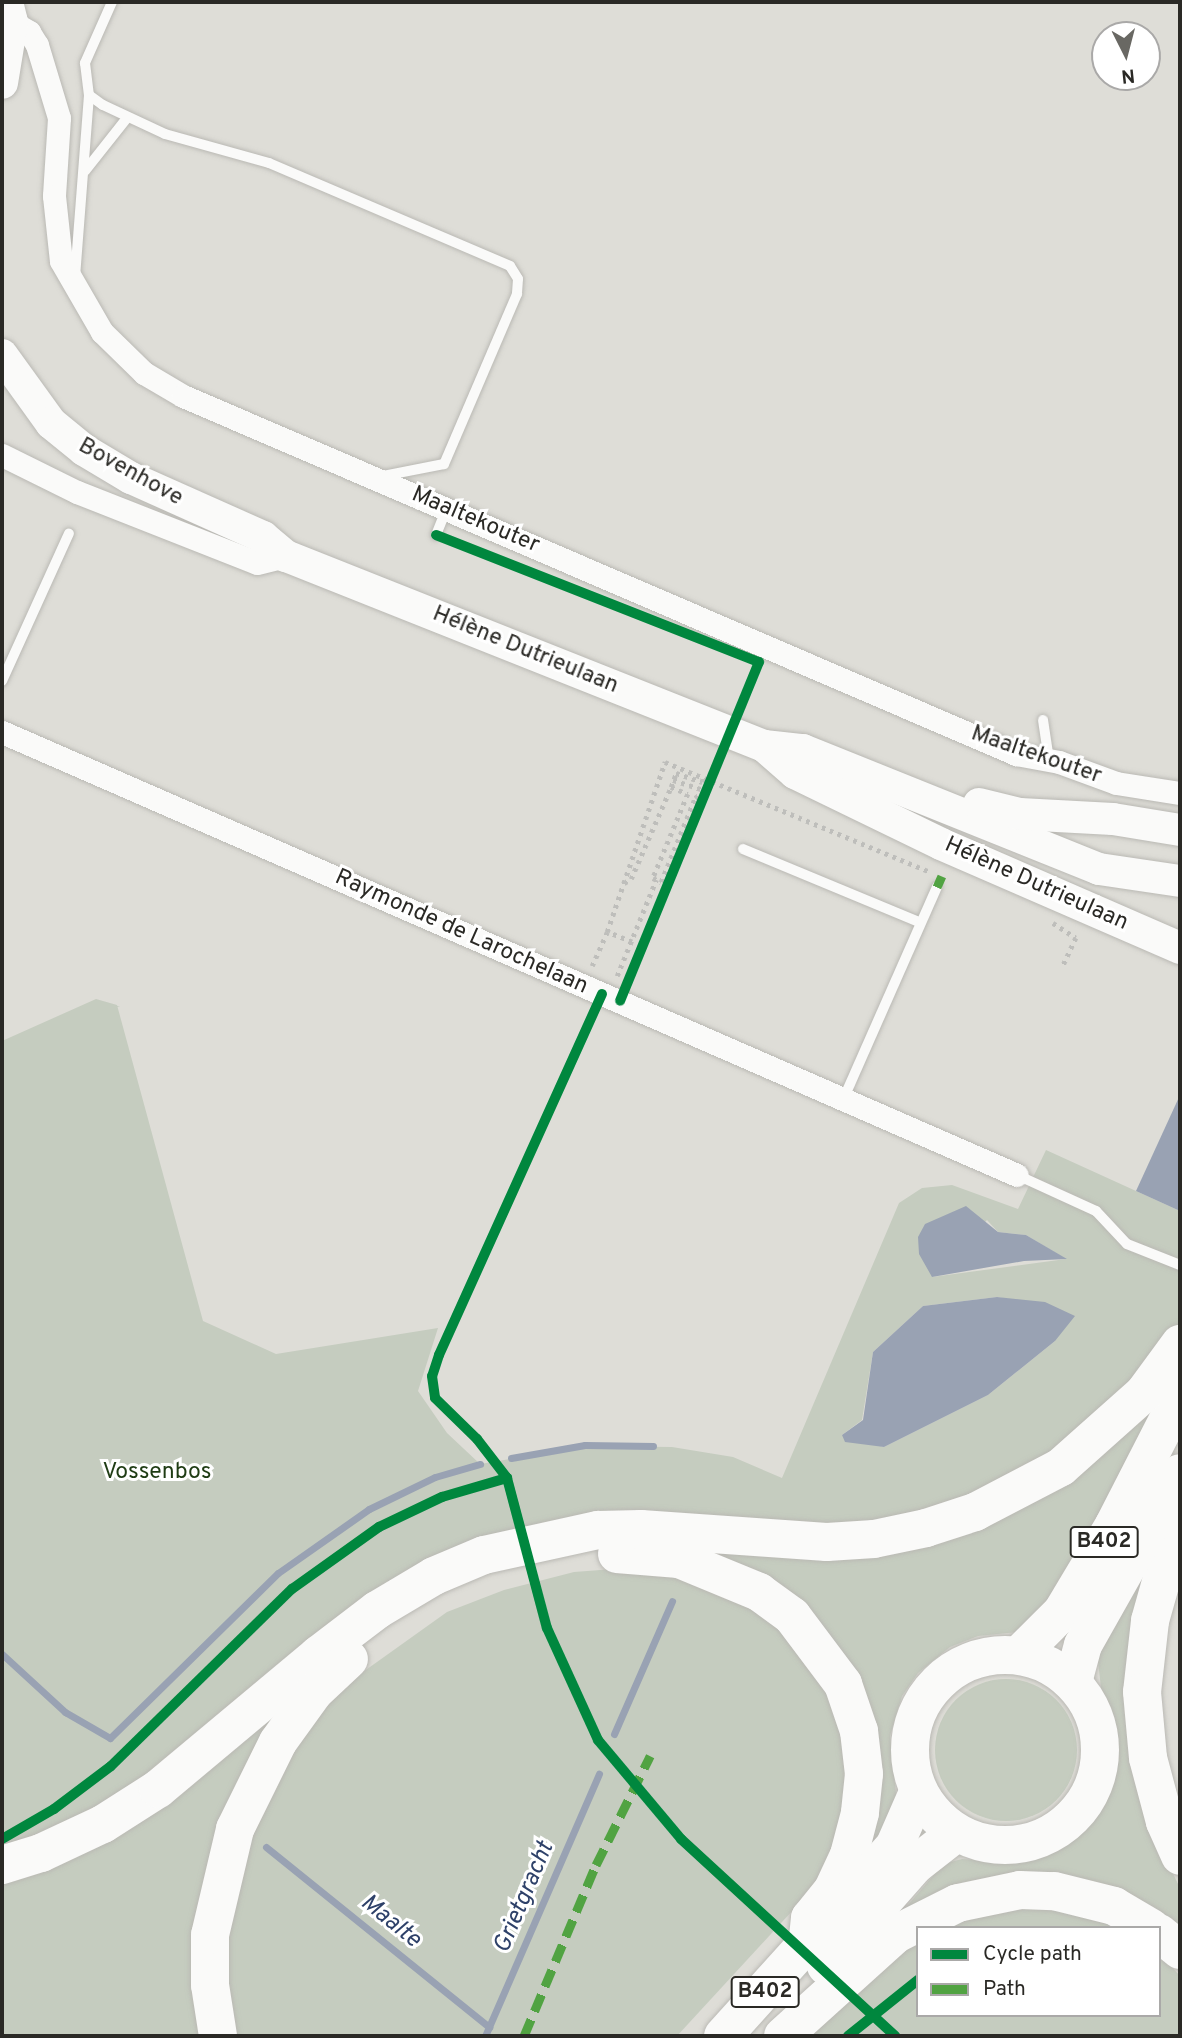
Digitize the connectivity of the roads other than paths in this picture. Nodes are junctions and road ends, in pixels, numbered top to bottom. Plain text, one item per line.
1 (112, 2) edge
2 (10, 12) edge
3 (2, 83) edge
4 (89, 94) junction
5 (127, 118) junction
6 (83, 173) junction
7 (75, 283) junction
8 (2, 355) edge
9 (2, 455) edge
10 (374, 477) junction
11 (444, 515) dead end
12 (69, 533) dead end
13 (436, 535) dead end
14 (286, 556) junction
15 (2, 681) edge
16 (1043, 720) dead end
17 (2, 732) edge
18 (764, 746) junction
19 (1049, 760) junction
20 (1180, 793) edge
21 (918, 796) junction
22 (1180, 830) edge
23 (743, 849) dead end
24 (1180, 881) edge
25 (937, 887) dead end
26 (919, 922) junction
27 (1172, 945) edge
28 (843, 1100) junction
29 (1017, 1175) joint
30 (1180, 1265) edge
31 (1180, 1344) edge
32 (1180, 1396) edge
33 (1180, 1473) edge
34 (1180, 1514) edge
35 (1018, 1655) junction
36 (1073, 1682) junction
37 (918, 1792) junction
38 (956, 1833) junction
39 (1180, 1856) edge
40 (2, 1865) edge
41 (1148, 1926) edge
42 (1161, 1935) edge
43 (807, 1947) junction
44 (1180, 1950) edge
45 (218, 2036) edge
46 (723, 2036) edge
47 (762, 2036) edge
48 (783, 2036) edge

1 - 4 lane
2 - 3 street
2 - 7 street, Maaltekouter
4 - 5 lane
4 - 6 lane
5 - 6 lane
5 - 10 lane
6 - 7 lane
7 - 10 street, Maaltekouter
8 - 14 street, Bovenhove
9 - 14 street
10 - 19 street, Maaltekouter
11 - 13 lane
12 - 15 lane
14 - 18 street, Hélène Dutrieulaan
16 - 19 lane
17 - 28 street, Raymonde de Larochelaan
18 - 21 street, Hélène Dutrieulaan
18 - 27 street, Hélène Dutrieulaan
19 - 20 street, Maaltekouter
21 - 22 street
21 - 24 street, Hélène Dutrieulaan
23 - 26 lane
25 - 26 lane
26 - 28 lane
28 - 29 street, Raymonde de Larochelaan
29 - 30 lane, Raymonde de Larochelaan
31 - 40 highway
32 - 35 highway, B402
33 - 36 highway, B402
34 - 39 highway
35 - 36 highway
35 - 37 highway
36 - 38 highway
37 - 38 highway
37 - 43 highway, B402
38 - 47 highway, B402
41 - 48 highway
42 - 44 highway
43 - 45 highway
43 - 46 highway, B402

